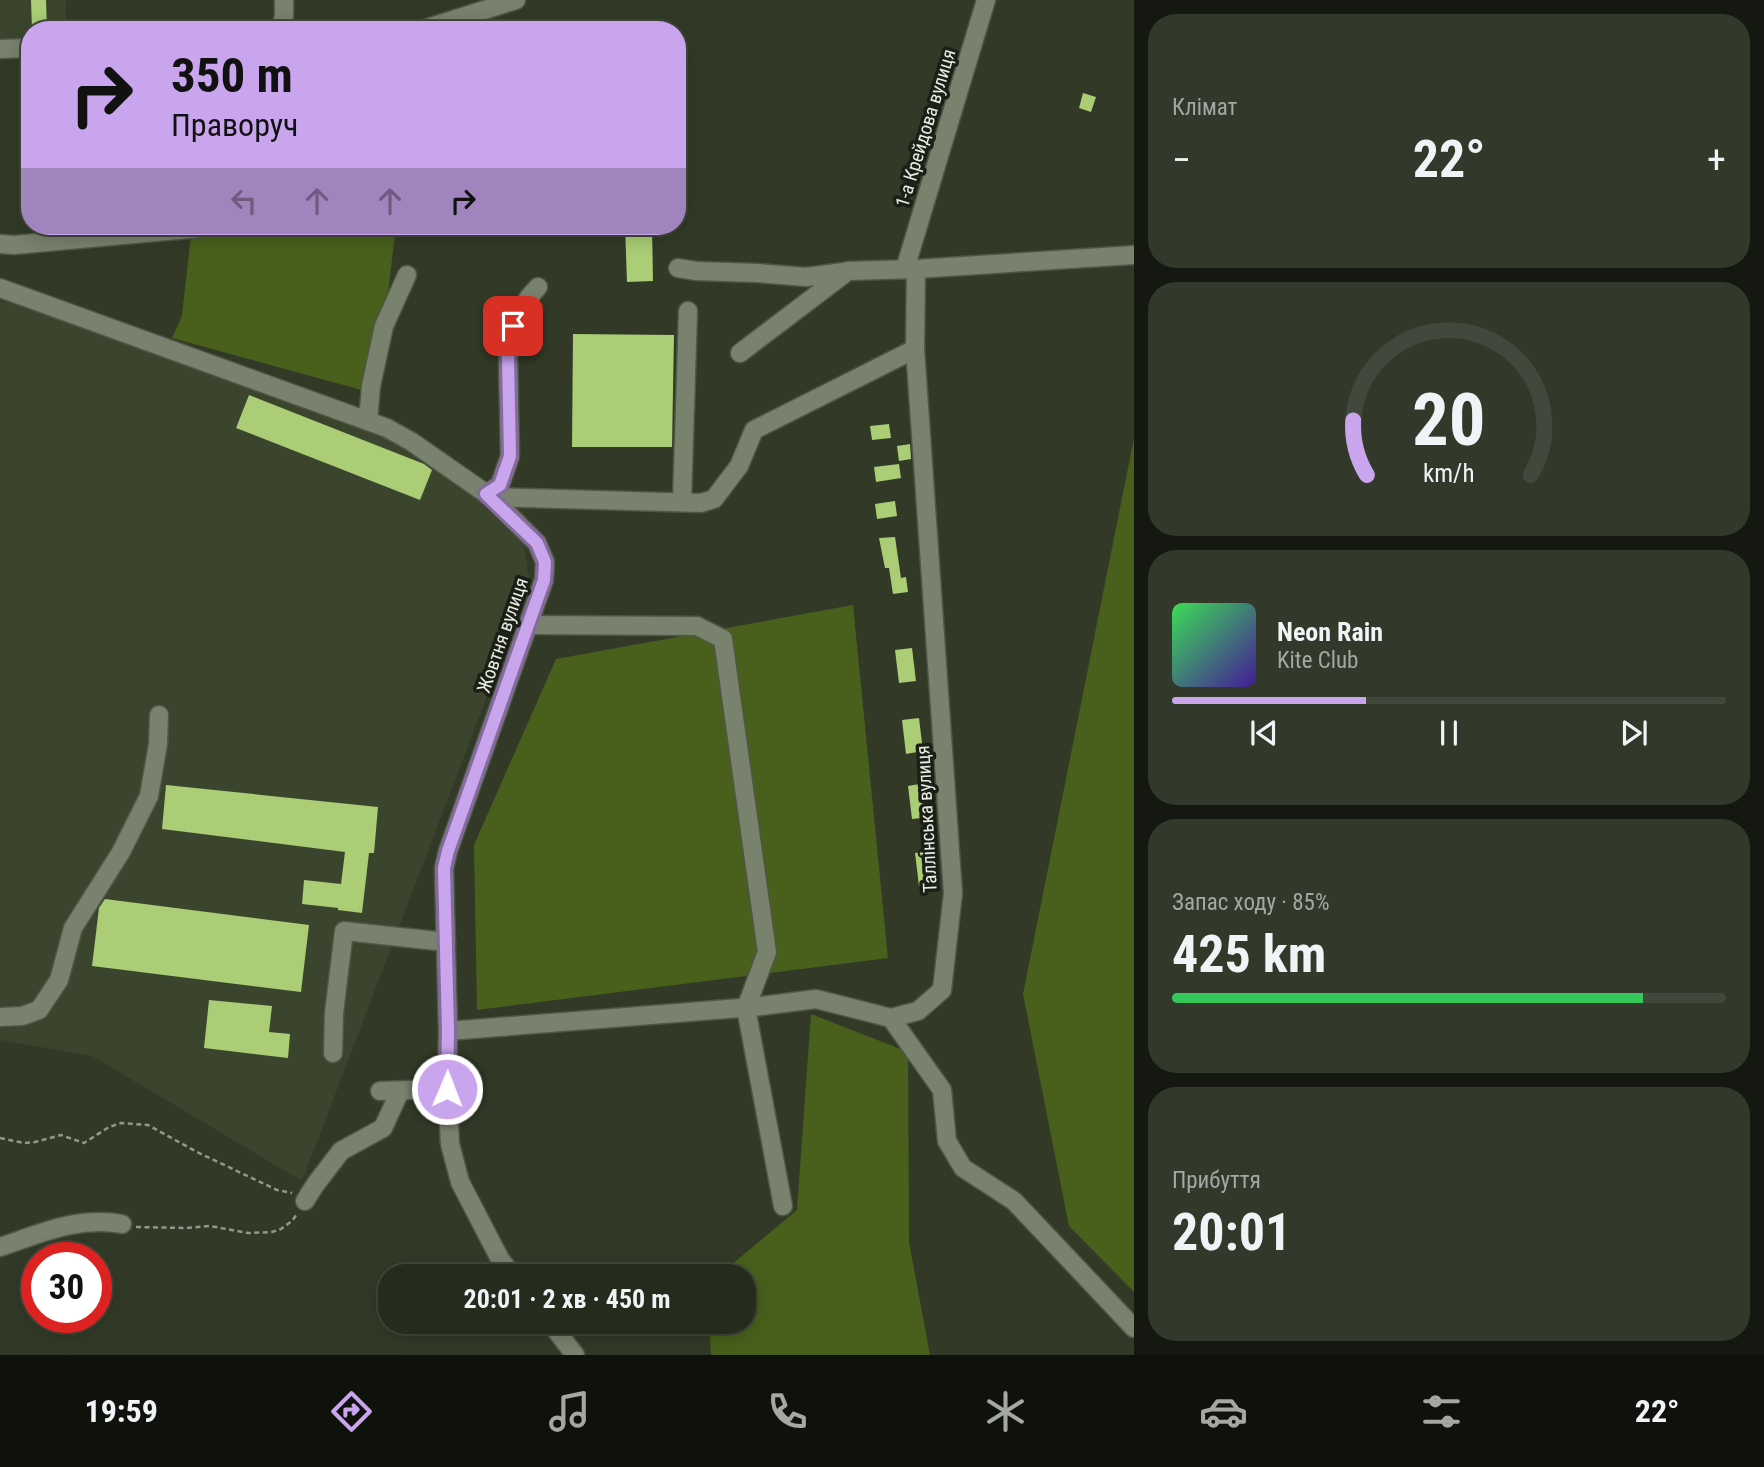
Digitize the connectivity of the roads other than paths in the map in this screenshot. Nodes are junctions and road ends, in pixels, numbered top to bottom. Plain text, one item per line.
1 (284, 0) edge
2 (516, 0) edge
3 (986, 0) edge
4 (283, 21) edge
5 (450, 21) edge
6 (21, 48) edge
7 (0, 49) edge
8 (123, 235) edge
9 (0, 244) edge
10 (1134, 255) edge
11 (678, 268) dead end
12 (910, 269) junction
13 (848, 271) junction
14 (407, 275) dead end
15 (538, 286) dead end
16 (0, 288) edge
17 (688, 311) dead end
18 (915, 349) junction
19 (740, 353) dead end
20 (368, 421) junction
21 (488, 496) junction
22 (682, 502) junction
23 (528, 625) junction
24 (159, 715) dead end
25 (446, 942) junction
26 (746, 1008) junction
27 (0, 1017) edge
28 (891, 1018) junction
29 (448, 1031) junction
30 (333, 1053) dead end
31 (447, 1089) junction
32 (380, 1091) dead end
33 (400, 1091) junction
34 (305, 1201) road end
35 (783, 1206) dead end
36 (122, 1224) road end
37 (0, 1247) edge
38 (504, 1264) edge
39 (1134, 1328) edge
40 (559, 1334) edge
41 (575, 1355) edge

1 - 4 street
2 - 5 street
3 - 12 street, 1-а Крейдова вулиця
6 - 7 street
8 - 9 street
10 - 12 street
11 - 13 street
12 - 13 street
12 - 18 street, Таллінська вулиця
13 - 19 street
14 - 20 street
15 - 21 street
16 - 20 street, Жовтня вулиця
17 - 22 street
18 - 22 street
18 - 28 street, Таллінська вулиця
20 - 21 street, Жовтня вулиця
21 - 22 street
21 - 23 street, Жовтня вулиця
23 - 25 street, Жовтня вулиця
23 - 26 street
24 - 27 street
25 - 29 street, Жовтня вулиця
25 - 30 street
26 - 28 street
26 - 29 street
26 - 35 street
28 - 39 street
29 - 31 street, Жовтня вулиця
31 - 33 street
31 - 38 street, Жовтня вулиця
32 - 33 street
33 - 34 street
36 - 37 street
40 - 41 street

